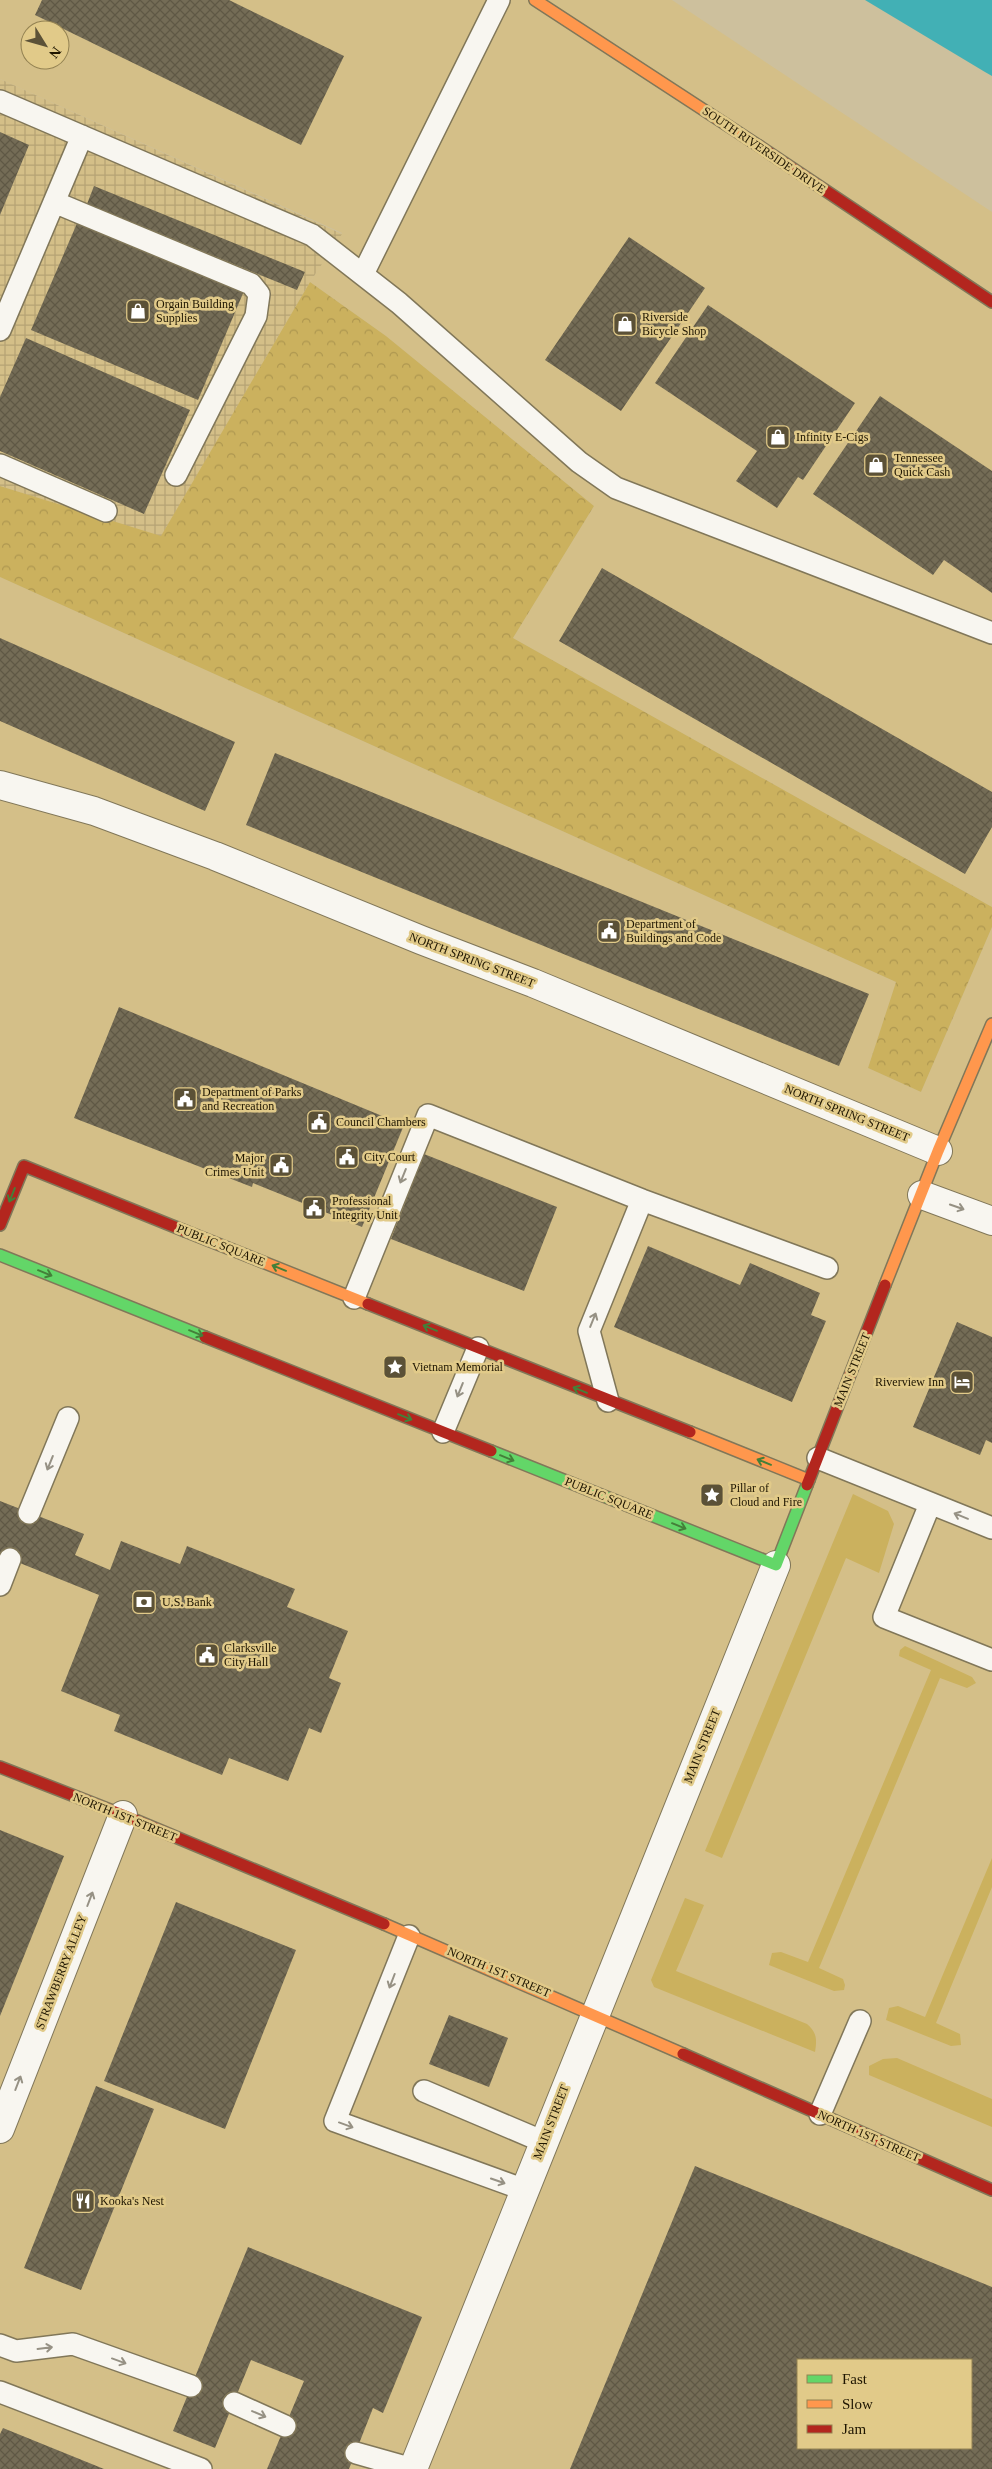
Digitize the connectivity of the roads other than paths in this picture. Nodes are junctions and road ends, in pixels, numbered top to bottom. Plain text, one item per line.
1 (499, 0) edge
2 (535, 0) edge
3 (0, 102) edge
4 (82, 136) junction
5 (54, 202) junction
6 (363, 274) junction
7 (992, 302) edge
8 (0, 330) edge
9 (0, 465) edge
10 (176, 476) dead end
11 (106, 511) dead end
12 (992, 633) edge
13 (0, 785) edge
14 (992, 1024) edge
15 (938, 1150) junction
16 (922, 1195) junction
17 (642, 1200) junction
18 (992, 1221) edge
19 (0, 1225) edge
20 (0, 1255) edge
21 (827, 1268) dead end
22 (354, 1298) junction
23 (478, 1348) junction
24 (608, 1401) junction
25 (68, 1418) dead end
26 (443, 1432) junction
27 (818, 1458) junction
28 (809, 1480) junction
29 (930, 1504) junction
30 (29, 1513) dead end
31 (992, 1528) edge
32 (10, 1559) dead end
33 (776, 1565) junction
34 (0, 1585) edge
35 (992, 1660) edge
36 (0, 1767) edge
37 (123, 1815) junction
38 (409, 1936) junction
39 (594, 2013) junction
40 (860, 2021) dead end
41 (424, 2091) dead end
42 (820, 2114) junction
43 (0, 2129) edge
44 (544, 2142) junction
45 (525, 2190) junction
46 (992, 2190) edge
47 (0, 2345) edge
48 (191, 2386) dead end
49 (0, 2392) edge
50 (234, 2403) dead end
51 (285, 2426) dead end
52 (356, 2453) dead end
53 (201, 2469) edge
54 (413, 2469) edge

1 - 6 lane
2 - 7 main road, SOUTH RIVERSIDE DRIVE
3 - 4 lane
4 - 5 lane
4 - 6 lane
5 - 8 lane
5 - 10 lane
6 - 12 lane
9 - 11 lane
13 - 15 street, NORTH SPRING STREET
14 - 15 main road, MAIN STREET
15 - 16 main road, MAIN STREET
16 -> 18 street
16 - 27 main road, MAIN STREET
17 - 21 lane
17 -> 22 lane
24 -> 17 lane
22 -> 19 main road, PUBLIC SQUARE
20 -> 26 main road, PUBLIC SQUARE
23 -> 22 main road, PUBLIC SQUARE
24 -> 23 main road, PUBLIC SQUARE
23 -> 26 lane
28 -> 24 main road, PUBLIC SQUARE
25 -> 30 lane
26 -> 33 main road, PUBLIC SQUARE
27 - 28 main road, MAIN STREET
27 - 29 lane
28 - 33 main road, MAIN STREET
31 -> 29 lane
29 - 35 lane
32 - 34 lane
33 - 39 street, MAIN STREET
36 - 37 main road, NORTH 1ST STREET
37 - 38 main road, NORTH 1ST STREET
43 -> 37 street, STRAWBERRY ALLEY
38 - 39 main road, NORTH 1ST STREET
38 -> 45 lane
39 - 42 main road, NORTH 1ST STREET
39 - 44 street, MAIN STREET
40 - 42 lane
41 - 44 lane
42 - 46 main road, NORTH 1ST STREET
44 - 45 street, MAIN STREET
45 - 54 street, MAIN STREET
47 -> 48 lane
49 - 53 lane
50 -> 51 lane
52 - 54 lane

